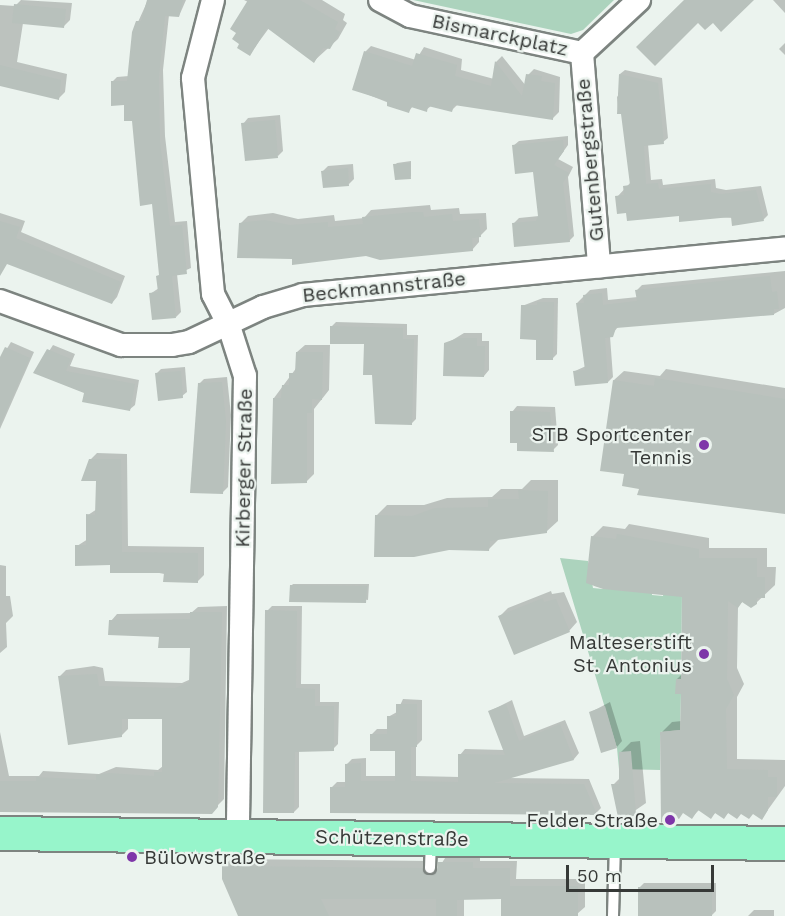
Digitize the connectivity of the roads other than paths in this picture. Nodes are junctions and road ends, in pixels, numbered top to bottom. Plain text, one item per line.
1 (213, 0) edge
2 (381, 0) edge
3 (639, 0) edge
4 (582, 53) junction
5 (785, 249) edge
6 (598, 266) junction
7 (0, 301) edge
8 (228, 323) junction
9 (0, 833) edge
10 (238, 837) junction
11 (615, 840) junction
12 (785, 843) edge
13 (613, 916) edge

1 - 8 street, Kirberger Straße
2 - 4 street, Bismarckplatz
3 - 4 street, Bismarckplatz
4 - 6 street, Gutenbergstraße
5 - 6 street, Beckmannstraße
6 - 8 street, Beckmannstraße
7 - 8 street, Beckmannstraße
8 - 10 street, Kirberger Straße
9 - 10 main road, Schützenstraße
10 - 11 main road, Schützenstraße
11 - 12 main road, Schützenstraße
11 - 13 lane

